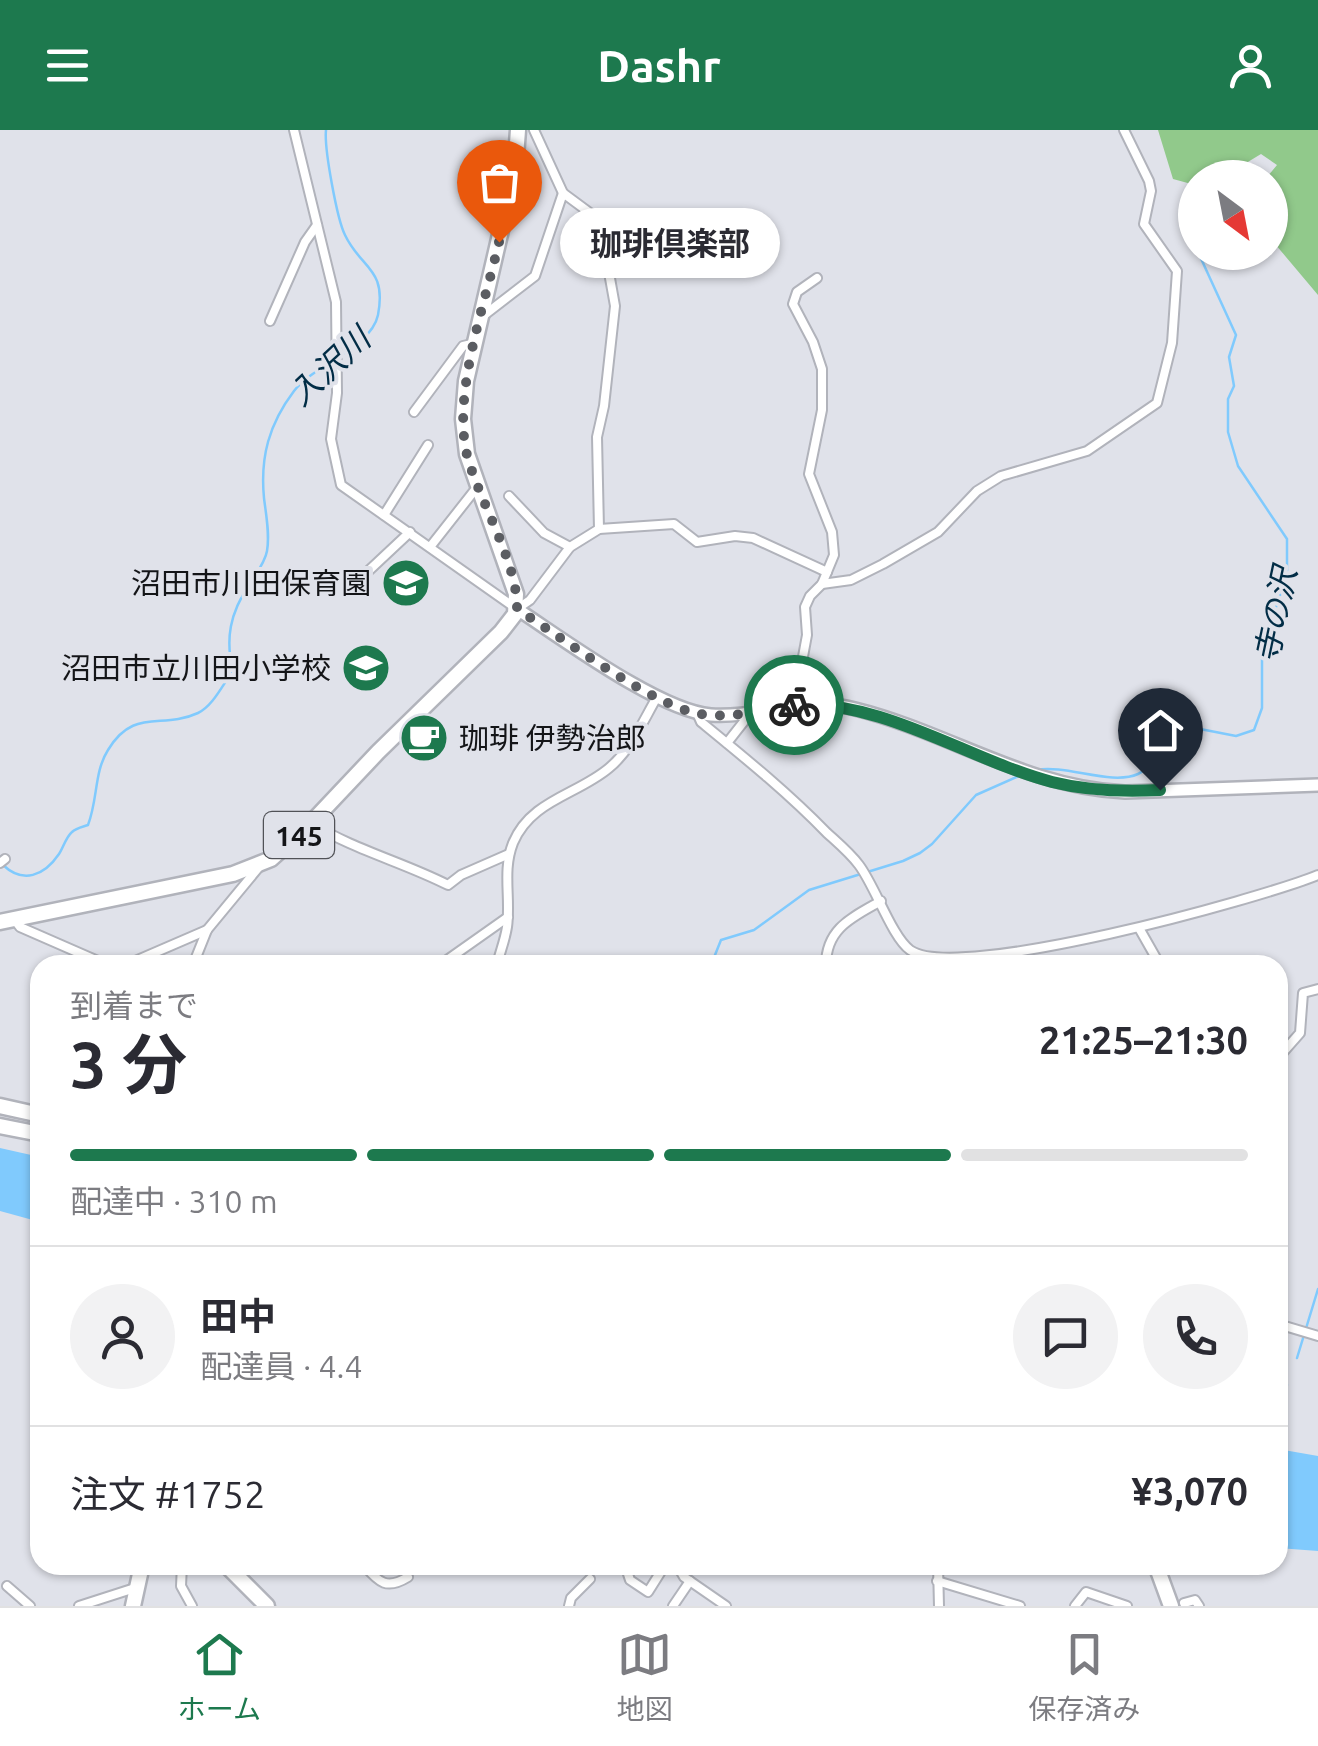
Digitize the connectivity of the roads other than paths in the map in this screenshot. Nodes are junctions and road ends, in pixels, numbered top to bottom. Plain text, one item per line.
1 (294, 130) edge
2 (518, 130) edge
3 (534, 130) edge
4 (1124, 130) edge
5 (563, 193) junction
6 (317, 225) junction
7 (818, 278) dead end
8 (483, 316) junction
9 (270, 321) dead end
10 (476, 343) junction
11 (414, 412) dead end
12 (428, 445) dead end
13 (478, 486) junction
14 (509, 496) dead end
15 (384, 515) junction
16 (599, 529) junction
17 (410, 532) junction
18 (430, 546) junction
19 (570, 547) junction
20 (827, 572) junction
21 (822, 584) junction
22 (347, 591) dead end
23 (517, 609) junction
24 (657, 697) junction
25 (794, 705) junction
26 (751, 712) junction
27 (697, 713) junction
28 (727, 743) junction
29 (1318, 784) edge
30 (311, 823) junction
31 (509, 854) junction
32 (261, 863) junction
33 (1318, 875) edge
34 (881, 900) junction
35 (508, 916) junction
36 (7, 920) edge
37 (1139, 928) junction
38 (207, 930) junction
39 (84, 955) edge
40 (149, 955) edge
41 (196, 955) edge
42 (454, 955) edge
43 (499, 955) edge
44 (827, 955) edge
45 (924, 955) edge
46 (971, 955) edge
47 (1154, 955) edge
48 (1318, 988) edge
49 (1288, 1042) edge
50 (0, 1106) edge
51 (30, 1113) edge
52 (0, 1126) edge
53 (30, 1132) edge
54 (1288, 1327) edge
55 (1318, 1336) edge
56 (140, 1575) edge
57 (182, 1575) edge
58 (236, 1575) edge
59 (373, 1575) edge
60 (628, 1575) edge
61 (659, 1575) edge
62 (685, 1575) edge
63 (937, 1575) edge
64 (1161, 1575) edge
65 (408, 1577) dead end
66 (590, 1579) dead end
67 (937, 1581) junction
68 (690, 1582) junction
69 (7, 1586) dead end
70 (138, 1587) junction
71 (1175, 1603) edge
72 (30, 1606) edge
73 (79, 1606) edge
74 (132, 1606) edge
75 (192, 1606) edge
76 (267, 1606) edge
77 (569, 1606) edge
78 (673, 1606) edge
79 (726, 1606) edge
80 (939, 1606) edge
81 (1020, 1606) edge
82 (1074, 1606) edge
83 (1127, 1606) edge
84 (1199, 1606) edge

1 - 6 street
2 - 8 highway
3 - 5 street
4 - 21 street
5 - 8 street
5 - 16 street
6 - 9 street
6 - 15 street
7 - 20 street
8 - 10 highway
10 - 11 street
10 - 13 highway
12 - 15 street
13 - 18 street
13 - 23 highway
14 - 19 street
15 - 17 street
16 - 19 street
16 - 20 street
17 - 18 street
17 - 22 street
18 - 23 street
19 - 23 street
20 - 21 street
21 - 25 street
23 - 24 main road
23 - 30 highway, 145
24 - 27 main road
24 - 31 street
25 - 26 main road
25 - 29 main road
26 - 27 main road
26 - 28 street
27 - 28 street
28 - 34 street
30 - 31 street
30 - 32 highway, 145
31 - 35 street
32 - 36 highway, 145
32 - 38 street
33 - 37 street
34 - 44 street
34 - 45 street
35 - 42 street
35 - 43 street
36 - 39 street
37 - 46 street
37 - 47 street
38 - 40 street
38 - 41 street
48 - 49 street
50 - 51 highway
52 - 53 highway
54 - 55 street
56 - 70 highway
57 - 75 street
58 - 76 highway
59 - 65 street
60 - 61 street
62 - 68 street
63 - 67 street
64 - 71 highway
66 - 77 street
67 - 80 street
67 - 81 street
68 - 78 street
68 - 79 street
69 - 72 street
70 - 73 street
70 - 74 highway
71 - 84 street
82 - 83 street

